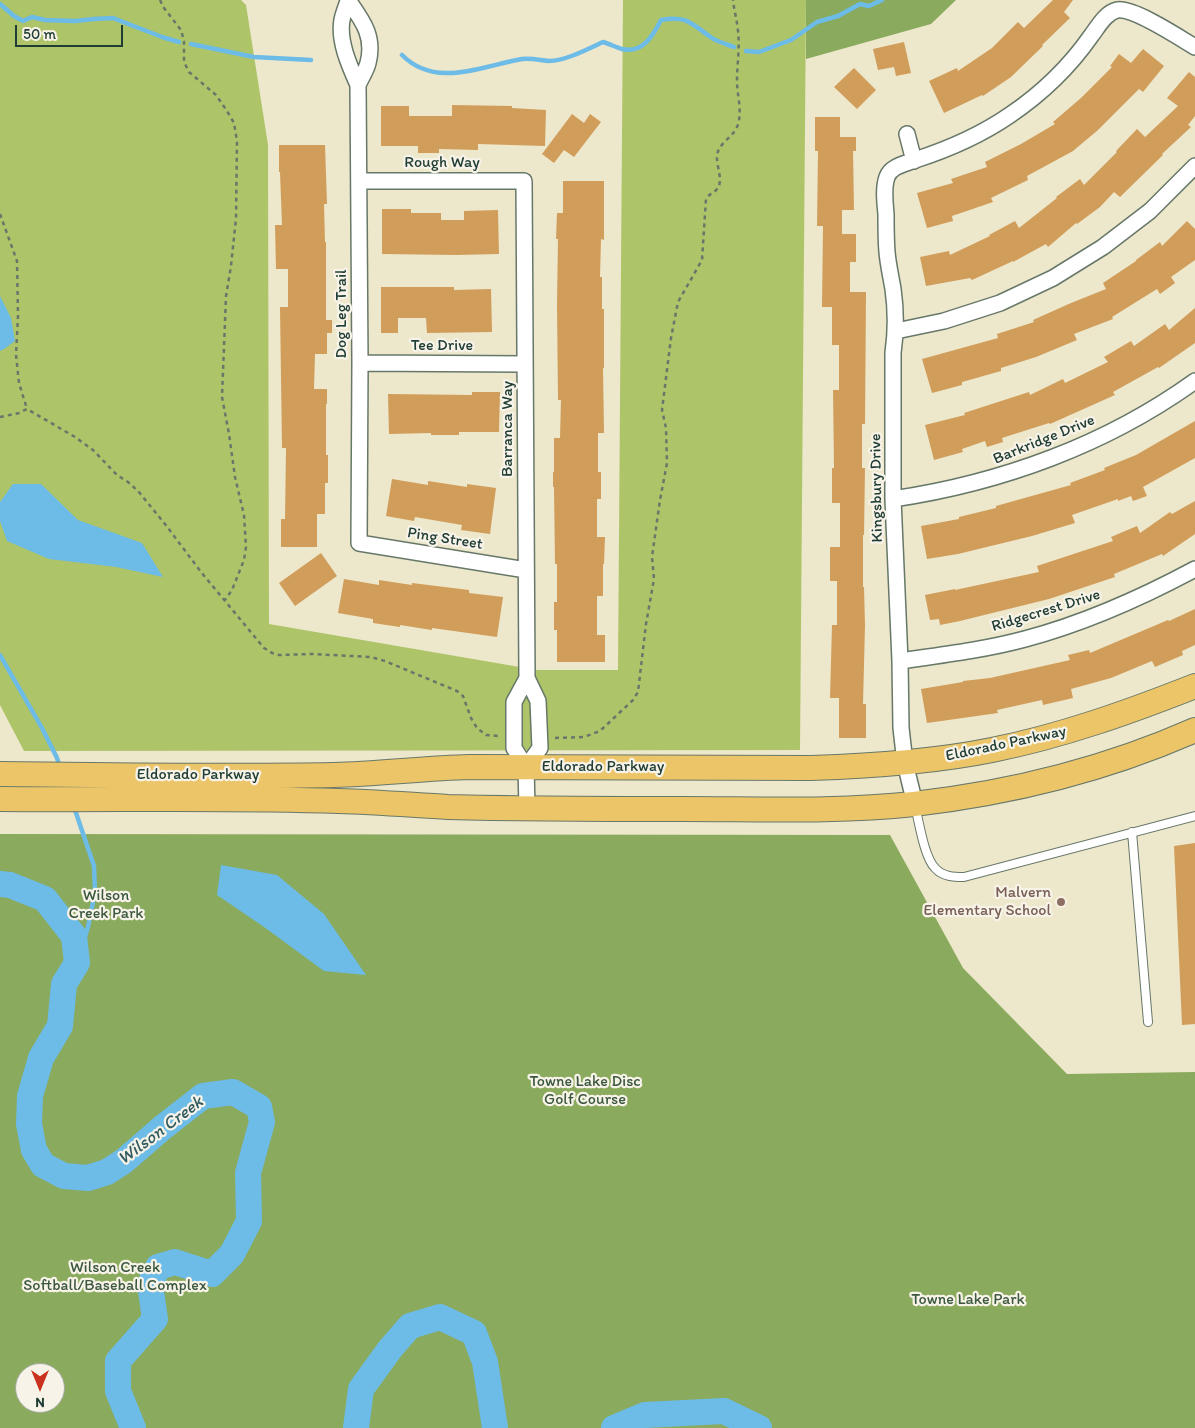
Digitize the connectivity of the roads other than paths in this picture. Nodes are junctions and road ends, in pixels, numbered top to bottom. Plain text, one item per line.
1 (348, 0) edge
2 (1195, 47) edge
3 (358, 85) junction
4 (907, 134) dead end
5 (914, 161) junction
6 (1195, 166) edge
7 (359, 181) junction
8 (524, 181) joint
9 (896, 332) junction
10 (360, 363) junction
11 (525, 364) junction
12 (1195, 381) edge
13 (893, 499) junction
14 (359, 543) joint
15 (526, 570) junction
16 (1195, 570) edge
17 (900, 661) junction
18 (527, 678) junction
19 (1195, 686) edge
20 (1195, 730) edge
21 (905, 762) junction
22 (526, 767) junction
23 (0, 774) edge
24 (0, 799) edge
25 (915, 804) junction
26 (527, 808) junction
27 (1195, 816) edge
28 (1132, 832) junction
29 (1148, 1022) dead end

1 - 3 street, Dog Leg Trail
1 - 3 street, Dog Leg Trail
2 - 5 street
3 - 7 street, Dog Leg Trail
4 - 5 street
5 - 9 street, Kingsbury Drive
6 - 9 street
7 - 8 street, Rough Way
7 - 10 street, Dog Leg Trail
8 - 11 street, Barranca Way
9 - 13 street, Kingsbury Drive
10 - 11 street, Tee Drive
10 - 14 street, Dog Leg Trail
11 - 15 street, Barranca Way
12 - 13 street, Barkridge Drive
13 - 17 street, Kingsbury Drive
14 - 15 street, Ping Street
15 - 18 street, Barranca Way
16 - 17 street, Ridgecrest Drive
17 - 21 street, Kingsbury Drive
18 - 22 street, Barranca Way
18 - 22 street, Barranca Way
19 - 21 main road, Eldorado Parkway
20 - 25 main road, Eldorado Parkway
21 - 22 main road, Eldorado Parkway
21 - 25 street, Kingsbury Drive
22 - 23 main road, Eldorado Parkway
22 - 26 street, Barranca Way
24 - 26 main road, Eldorado Parkway
25 - 26 main road, Eldorado Parkway
25 - 28 lane
27 - 28 lane
28 - 29 lane

